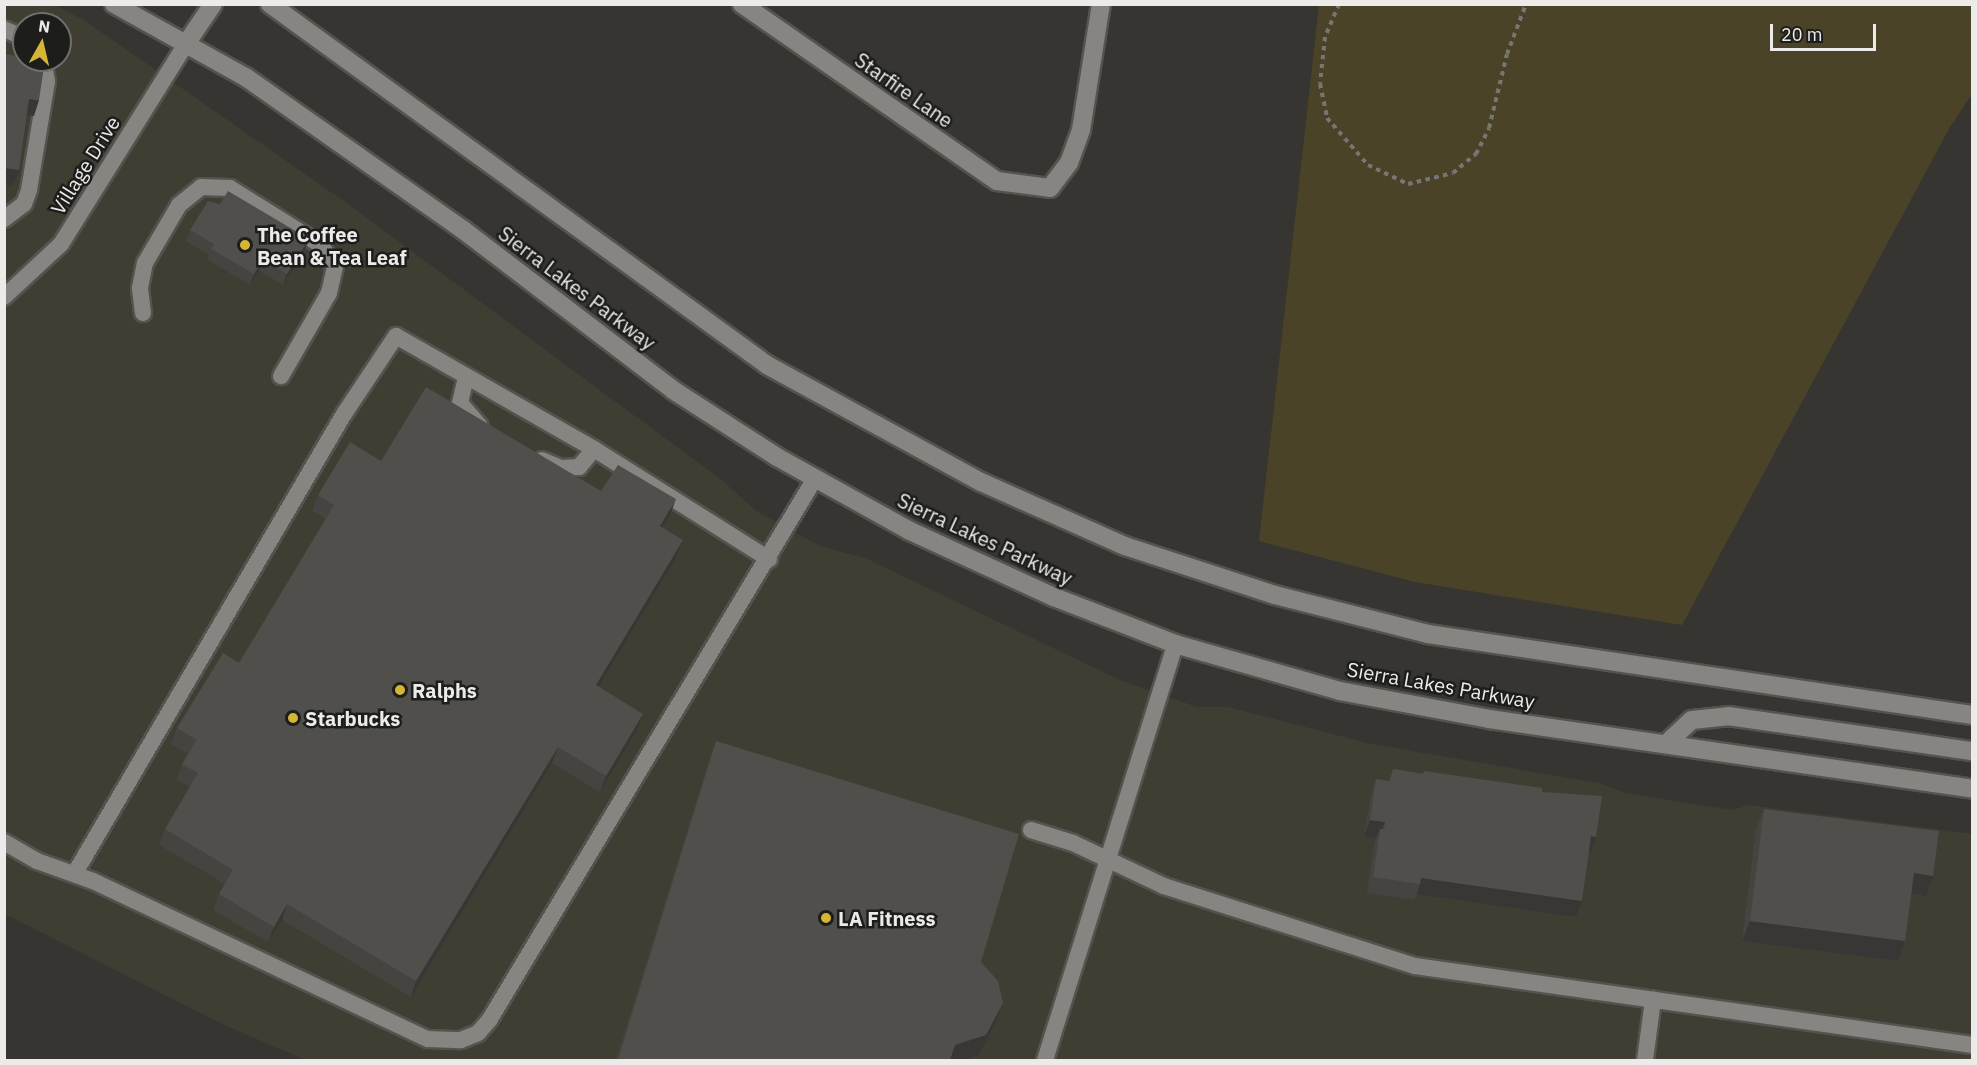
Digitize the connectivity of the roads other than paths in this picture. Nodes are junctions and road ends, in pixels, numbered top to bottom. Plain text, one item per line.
1 (114, 4) edge
2 (213, 4) edge
3 (270, 4) edge
4 (742, 4) edge
5 (1101, 4) edge
6 (186, 44) junction
7 (45, 72) edge
8 (4, 219) edge
9 (4, 297) edge
10 (143, 313) dead end
11 (281, 376) dead end
12 (466, 377) junction
13 (492, 434) edge
14 (594, 449) junction
15 (529, 454) edge
16 (814, 480) junction
17 (769, 559) junction
18 (1175, 644) junction
19 (1972, 715) edge
20 (1666, 744) junction
21 (1972, 751) edge
22 (1972, 789) edge
23 (1032, 830) dead end
24 (4, 842) edge
25 (1108, 863) junction
26 (75, 873) junction
27 (1653, 1000) junction
28 (1972, 1045) edge
29 (1045, 1060) edge
30 (1644, 1060) edge

1 - 6 street, Sierra Lakes Parkway
2 - 6 street
3 - 19 street
4 - 5 street, Starfire Lane
6 - 9 lane, Village Drive
6 - 16 street, Sierra Lakes Parkway
7 - 8 lane
10 - 11 lane
12 - 13 lane
12 - 14 lane
12 - 26 lane
14 - 15 lane
14 - 17 lane
16 - 17 lane
16 - 18 street, Sierra Lakes Parkway
17 - 26 lane
18 - 20 street, Sierra Lakes Parkway
18 - 25 lane
20 - 21 street
20 - 22 street, Sierra Lakes Parkway
23 - 25 lane
24 - 26 lane
25 - 27 lane
25 - 29 lane
27 - 28 lane
27 - 30 lane

